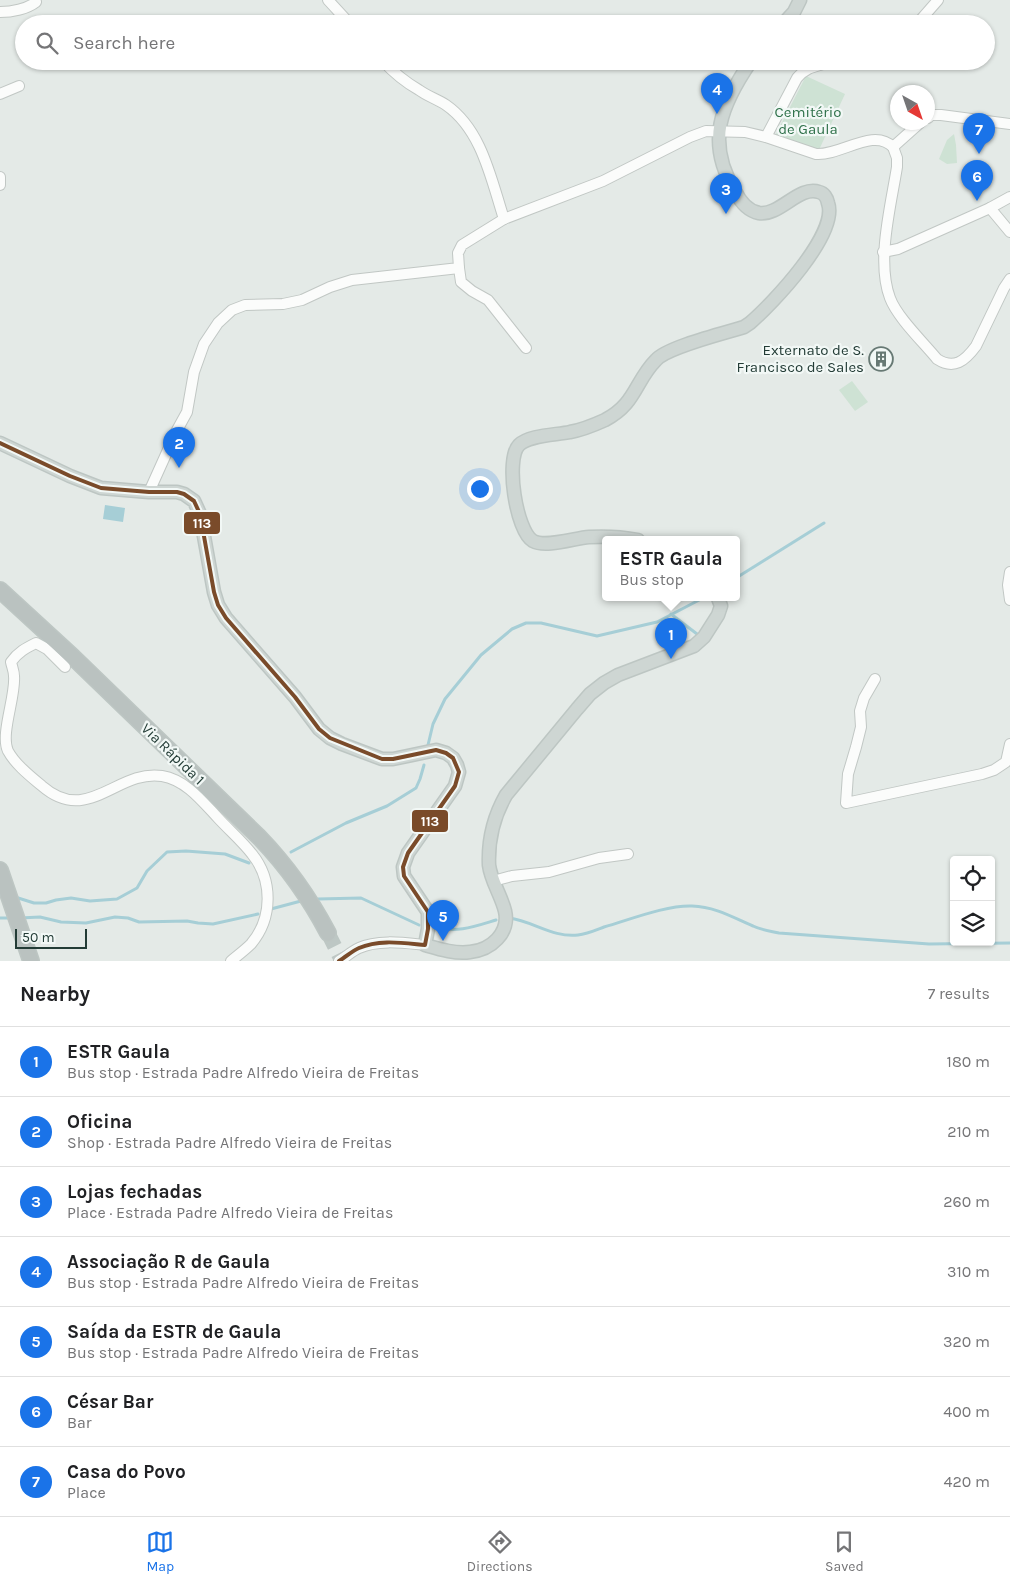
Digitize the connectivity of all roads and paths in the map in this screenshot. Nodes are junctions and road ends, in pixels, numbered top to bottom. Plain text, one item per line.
1 (328, 0) edge
2 (800, 0) edge
3 (938, 0) edge
4 (36, 2) dead end
5 (0, 12) edge
6 (342, 15) edge
7 (791, 15) edge
8 (925, 15) edge
9 (391, 70) edge
10 (745, 70) edge
11 (806, 70) edge
12 (20, 86) dead end
13 (0, 94) edge
14 (935, 116) edge
15 (1010, 124) edge
16 (912, 130) edge
17 (718, 131) junction
18 (766, 137) junction
19 (893, 147) junction
20 (0, 177) edge
21 (0, 185) edge
22 (1010, 197) edge
23 (990, 208) junction
24 (504, 219) junction
25 (1010, 232) edge
26 (883, 252) junction
27 (458, 268) junction
28 (1010, 279) edge
29 (526, 348) dead end
30 (0, 443) edge
31 (149, 492) junction
32 (602, 536) edge
33 (1010, 572) edge
34 (0, 590) edge
35 (1010, 600) edge
36 (720, 601) edge
37 (65, 667) dead end
38 (874, 679) dead end
39 (1010, 744) edge
40 (1008, 763) edge
41 (628, 854) dead end
42 (0, 870) edge
43 (493, 881) junction
44 (328, 933) tunnel mouth
45 (425, 945) junction
46 (31, 961) edge
47 (231, 961) edge
48 (339, 961) edge

1 - 6 street
2 - 7 main road
3 - 8 street
4 - 5 street
9 - 24 street
10 - 17 main road
11 - 18 street
12 - 13 street
14 - 15 street
16 - 19 street
17 - 18 street
17 - 24 street
17 - 32 main road
18 - 19 street
19 - 26 street
20 - 21 street
22 - 23 street
23 - 25 street
23 - 26 street
24 - 27 street
26 - 28 street
27 - 29 street
27 - 31 street
30 - 31 main road
31 - 45 main road
33 - 35 street
34 - 44 highway, Via Rápida 1
36 - 43 main road
37 - 47 street
38 - 40 street
39 - 40 street
41 - 43 street
42 - 46 highway
43 - 45 main road
45 - 48 street

